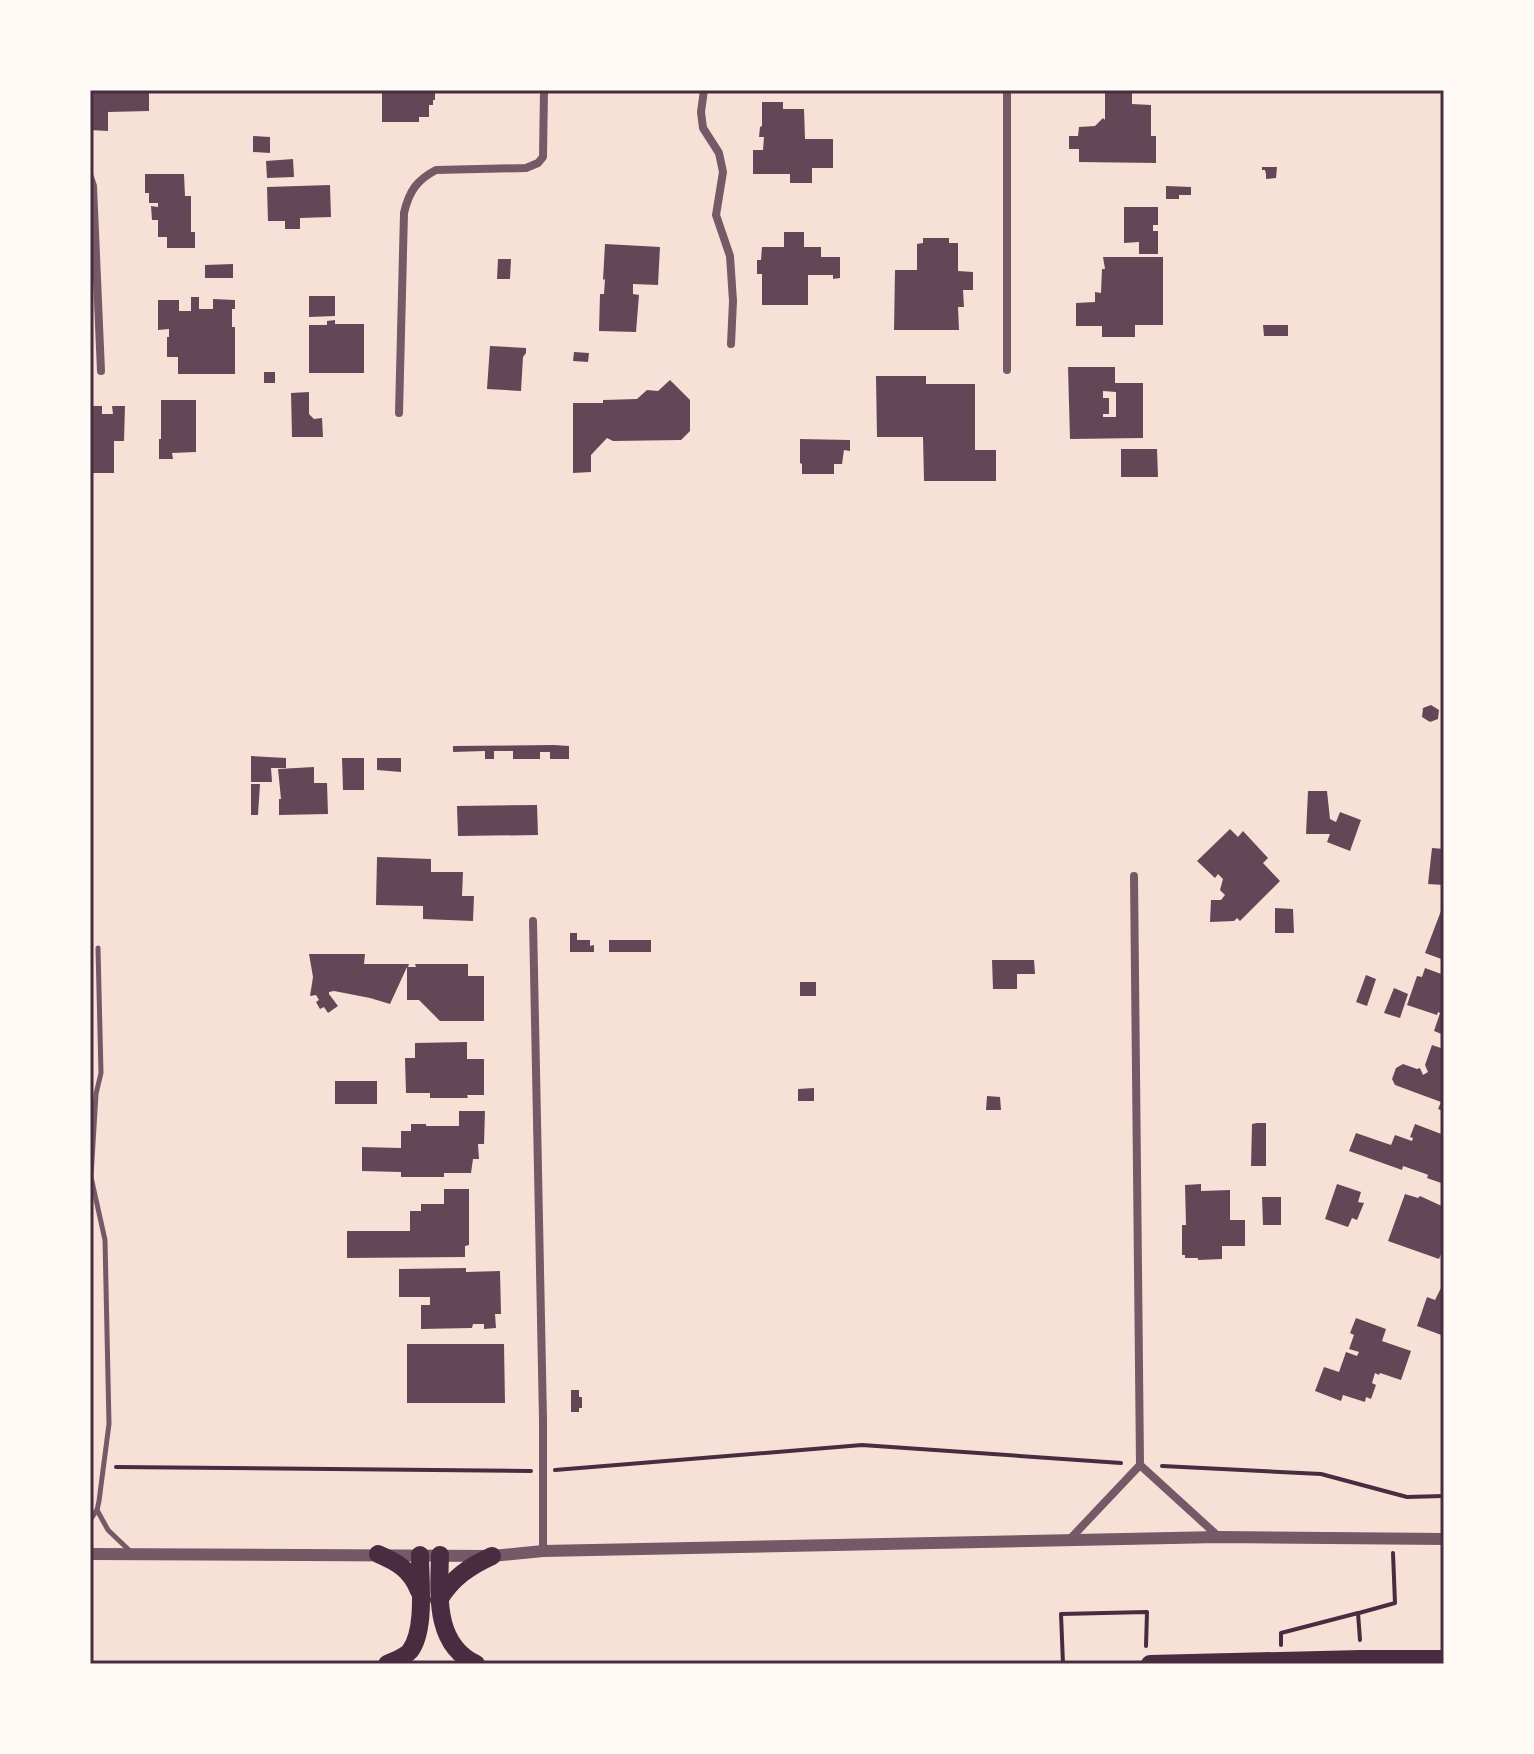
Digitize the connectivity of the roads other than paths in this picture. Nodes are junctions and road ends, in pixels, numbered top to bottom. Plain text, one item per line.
1 (544, 90) edge
2 (704, 90) edge
3 (1007, 90) edge
4 (90, 177) edge
5 (731, 344) dead end
6 (1007, 370) dead end
7 (101, 371) dead end
8 (399, 413) dead end
9 (1134, 876) dead end
10 (533, 921) dead end
11 (98, 948) dead end
12 (1140, 1465) junction
13 (97, 1510) junction
14 (90, 1520) edge
15 (1219, 1537) junction
16 (1444, 1539) edge
17 (1069, 1541) junction
18 (543, 1551) junction
19 (90, 1554) edge
20 (133, 1554) junction
21 (378, 1554) junction
22 (420, 1555) junction
23 (440, 1555) junction
24 (492, 1556) junction
25 (430, 1597) junction
26 (1148, 1658) edge
27 (1444, 1659) edge
28 (387, 1664) edge
29 (476, 1664) edge

1 - 8 street
2 - 5 street
3 - 6 street
4 - 7 street
9 - 12 street
10 - 18 street
11 - 13 lane
12 - 15 street
12 - 17 street
13 - 14 lane
13 - 20 lane
15 - 16 street
15 - 17 street
17 - 18 street
18 - 24 street
19 - 20 street
20 - 21 street
21 - 22 street
21 - 25 highway
22 - 23 street
22 - 25 highway
23 - 24 street
23 - 25 highway
24 - 25 highway
25 - 28 highway
25 - 29 highway
26 - 27 highway

